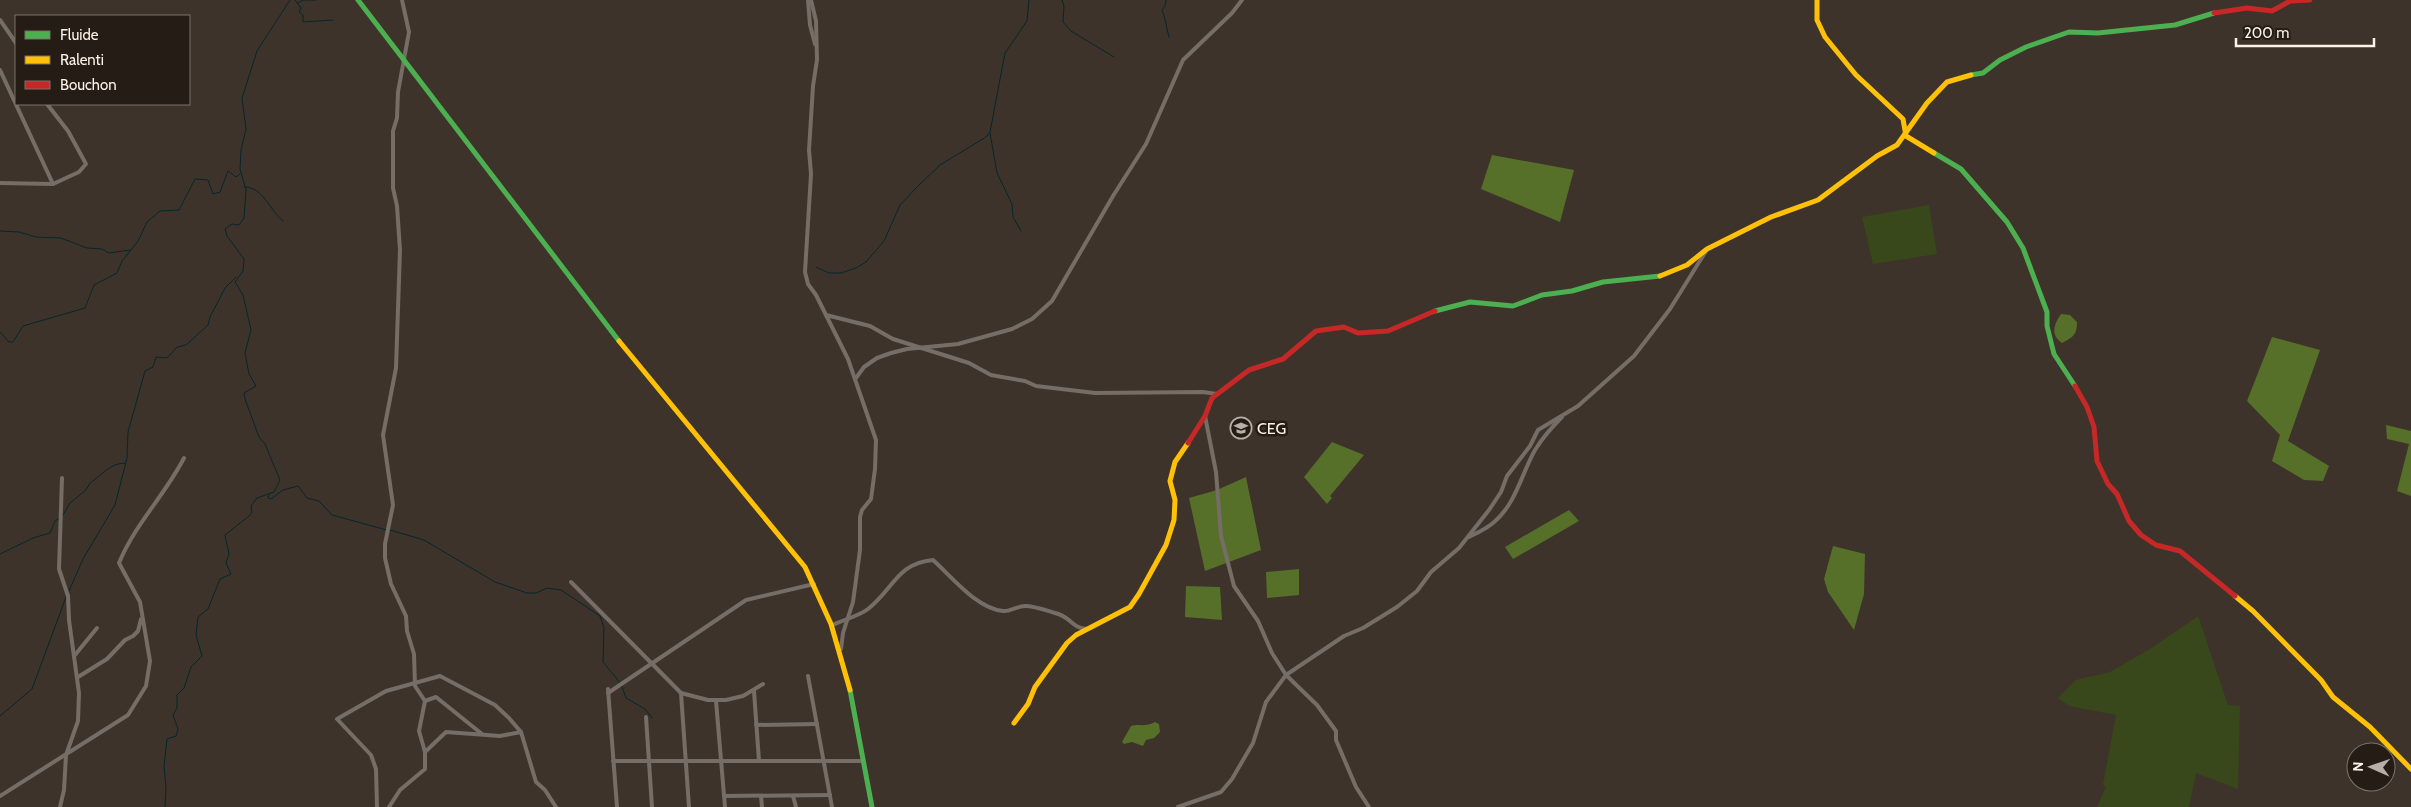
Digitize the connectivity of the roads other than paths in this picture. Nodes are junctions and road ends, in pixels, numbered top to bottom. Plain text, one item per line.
1 (358, 0) edge
2 (402, 0) edge
3 (809, 0) edge
4 (1242, 0) edge
5 (1818, 0) edge
6 (2310, 0) edge
7 (0, 20) edge
8 (15, 42) edge
9 (405, 62) junction
10 (0, 70) edge
11 (15, 102) edge
12 (16, 105) edge
13 (48, 105) edge
14 (1906, 136) junction
15 (0, 182) edge
16 (53, 184) junction
17 (1707, 249) junction
18 (826, 315) junction
19 (921, 348) junction
20 (856, 378) junction
21 (1217, 394) junction
22 (1564, 415) junction
23 (1205, 416) junction
24 (184, 458) dead end
25 (62, 478) dead end
26 (1466, 539) junction
27 (570, 582) dead end
28 (814, 584) junction
29 (142, 612) junction
30 (849, 617) junction
31 (833, 625) junction
32 (97, 628) dead end
33 (1087, 629) junction
34 (841, 649) junction
35 (75, 655) junction
36 (650, 665) junction
37 (1286, 675) junction
38 (808, 676) dead end
39 (78, 677) junction
40 (414, 682) junction
41 (764, 684) dead end
42 (754, 691) junction
43 (681, 693) junction
44 (425, 701) junction
45 (716, 701) junction
46 (646, 717) dead end
47 (1014, 723) dead end
48 (756, 724) junction
49 (817, 724) junction
50 (521, 732) junction
51 (482, 734) junction
52 (425, 752) junction
53 (66, 756) junction
54 (613, 760) junction
55 (759, 760) junction
56 (823, 760) junction
57 (864, 760) junction
58 (649, 761) junction
59 (686, 761) junction
60 (721, 761) junction
61 (2411, 769) edge
62 (830, 795) junction
63 (0, 796) edge
64 (724, 796) junction
65 (761, 796) junction
66 (793, 796) junction
67 (60, 807) edge
68 (377, 807) edge
69 (388, 807) edge
70 (556, 807) edge
71 (617, 807) edge
72 (652, 807) edge
73 (689, 807) edge
74 (725, 807) edge
75 (762, 807) edge
76 (796, 807) edge
77 (832, 807) edge
78 (872, 807) edge
79 (1178, 807) edge
80 (1369, 807) edge

1 - 9 street
2 - 9 street
3 - 18 street
4 - 19 street
5 - 14 street
6 - 14 street
7 - 8 street
9 - 28 street
9 - 40 street
10 - 11 street
12 - 16 street
13 - 16 street
14 - 17 street
14 - 61 street
15 - 16 street
17 - 21 street
17 - 22 street
18 - 19 street
18 - 20 street
19 - 20 street
19 - 21 street
20 - 30 street
21 - 23 street
22 - 26 street
22 - 26 street
23 - 33 street
23 - 37 street
24 - 29 street
25 - 35 street
26 - 37 street
27 - 36 street
28 - 31 street
28 - 36 street
29 - 39 street
29 - 53 street
30 - 31 street
30 - 33 street
30 - 34 street
31 - 34 street
32 - 35 street
33 - 47 street
34 - 57 street
35 - 39 street
36 - 43 street
36 - 54 street
37 - 79 street
37 - 80 street
38 - 49 street
39 - 53 street
40 - 44 street
40 - 50 street
40 - 68 street
41 - 42 street
42 - 45 street
42 - 48 street
43 - 45 street
43 - 59 street
44 - 51 street
44 - 52 street
45 - 60 street
46 - 58 street
48 - 49 street
48 - 55 street
49 - 56 street
50 - 51 street
50 - 70 street
51 - 52 street
52 - 69 street
53 - 63 street
53 - 67 street
54 - 58 street
54 - 71 street
55 - 56 street
55 - 60 street
56 - 57 street
56 - 62 street
57 - 78 street
58 - 59 street
58 - 72 street
59 - 60 street
59 - 73 street
60 - 64 street
62 - 66 street
62 - 77 street
64 - 65 street
64 - 74 street
65 - 66 street
65 - 75 street
66 - 76 street

